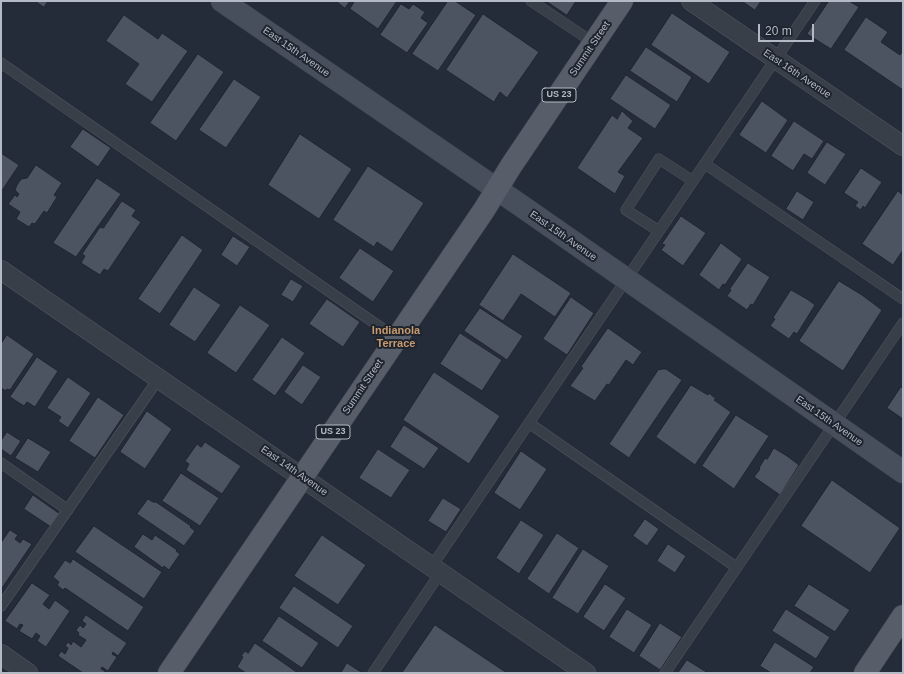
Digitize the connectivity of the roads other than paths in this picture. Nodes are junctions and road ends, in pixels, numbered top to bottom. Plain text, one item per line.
1 (222, 1) edge
2 (532, 1) edge
3 (622, 1) edge
4 (691, 1) edge
5 (816, 1) edge
6 (594, 43) junction
7 (776, 59) junction
8 (1, 63) edge
9 (903, 146) edge
10 (705, 164) junction
11 (693, 181) junction
12 (496, 190) junction
13 (659, 231) junction
14 (1, 270) edge
15 (626, 280) junction
16 (903, 299) edge
17 (903, 323) edge
18 (396, 338) junction
19 (159, 378) junction
20 (529, 423) junction
21 (834, 424) junction
22 (1, 463) edge
23 (903, 472) edge
24 (302, 477) junction
25 (68, 510) junction
26 (736, 568) junction
27 (436, 569) junction
28 (1, 606) edge
29 (903, 616) edge
30 (1, 654) edge
31 (28, 673) edge
32 (169, 673) edge
33 (372, 673) edge
34 (586, 673) edge
35 (665, 673) edge
36 (865, 673) edge

1 - 12 street, East 15th Avenue
2 - 6 lane
3 - 6 main road, Summit Street / US 23
4 - 7 street, East 16th Avenue
5 - 7 lane
6 - 12 main road, Summit Street / US 23
7 - 9 street, East 16th Avenue
7 - 10 lane
8 - 18 lane
10 - 11 lane
10 - 16 lane
11 - 13 lane
11 - 13 lane
12 - 15 street, East 15th Avenue
12 - 18 main road, Summit Street / US 23
13 - 15 lane
14 - 19 street, East 14th Avenue
15 - 20 lane
15 - 21 street, East 15th Avenue
17 - 21 lane
18 - 24 main road, Summit Street / US 23
19 - 24 street, East 14th Avenue
19 - 25 lane
20 - 26 lane
20 - 27 lane
21 - 23 street, East 15th Avenue
21 - 26 lane
22 - 25 lane
24 - 27 street, East 14th Avenue
24 - 32 main road, Summit Street / US 23
25 - 28 lane
26 - 35 lane
27 - 33 lane
27 - 34 street, East 14th Avenue
29 - 36 main road
30 - 31 street

